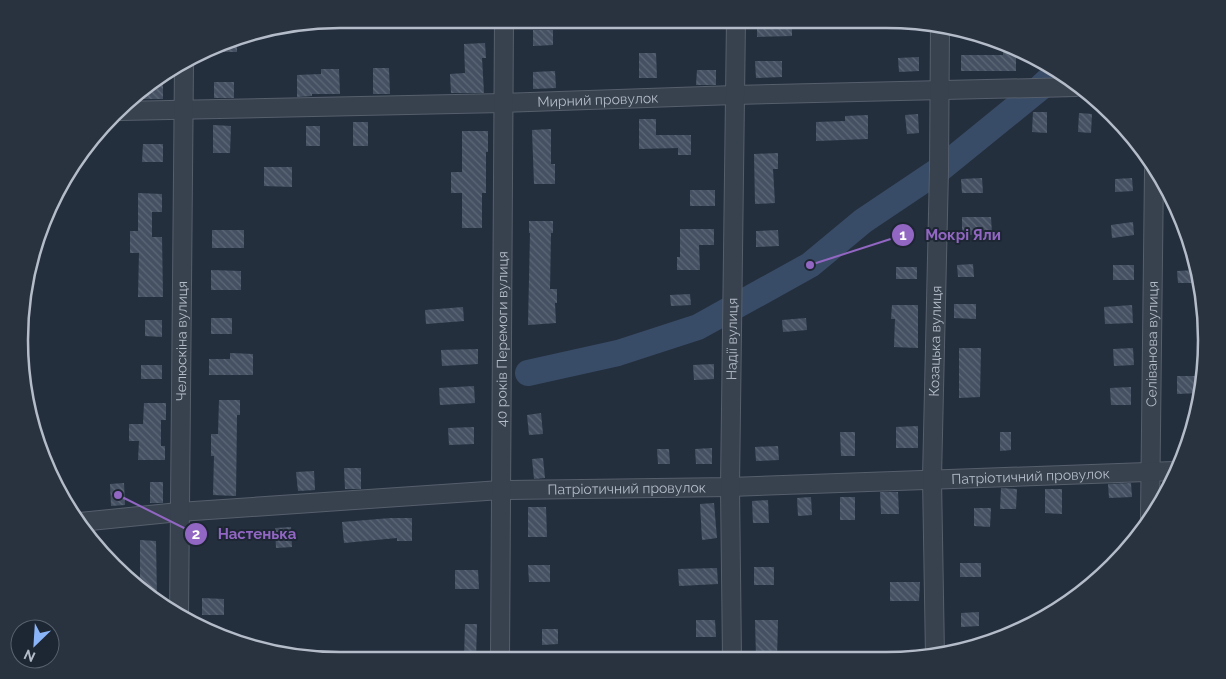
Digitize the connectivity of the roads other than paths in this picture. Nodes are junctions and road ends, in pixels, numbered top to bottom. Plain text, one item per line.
1 (504, 28) edge
2 (736, 28) edge
3 (940, 32) edge
4 (184, 69) edge
5 (1070, 87) edge
6 (940, 92) junction
7 (735, 95) junction
8 (504, 103) junction
9 (184, 109) junction
10 (128, 111) edge
11 (1154, 179) edge
12 (1169, 471) edge
13 (1150, 472) junction
14 (932, 478) junction
15 (730, 486) junction
16 (501, 490) junction
17 (1150, 507) edge
18 (179, 512) junction
19 (86, 521) edge
20 (179, 607) edge
21 (935, 648) edge
22 (500, 652) edge
23 (732, 652) edge

1 - 8 street, 40 років Перемоги вулиця
2 - 7 street, Надії вулиця
3 - 6 street, Козацька вулиця
4 - 9 street, Челюскіна вулиця
5 - 6 street, Мирний провулок
6 - 7 street, Мирний провулок
6 - 14 street, Козацька вулиця
7 - 8 street, Мирний провулок
7 - 15 street, Надії вулиця
8 - 9 street, Мирний провулок
8 - 16 street, 40 років Перемоги вулиця
9 - 10 street, Мирний провулок
9 - 18 street, Челюскіна вулиця
11 - 13 street, Селіванова вулиця
12 - 13 street, Патріотичний провулок
13 - 14 street, Патріотичний провулок
13 - 17 street, Селіванова вулиця
14 - 15 street, Патріотичний провулок
14 - 21 street, Козацька вулиця
15 - 16 street, Патріотичний провулок
15 - 23 street, Надії вулиця
16 - 18 street, Патріотичний провулок
16 - 22 street, 40 років Перемоги вулиця
18 - 19 street, Патріотичний провулок
18 - 20 street, Челюскіна вулиця

